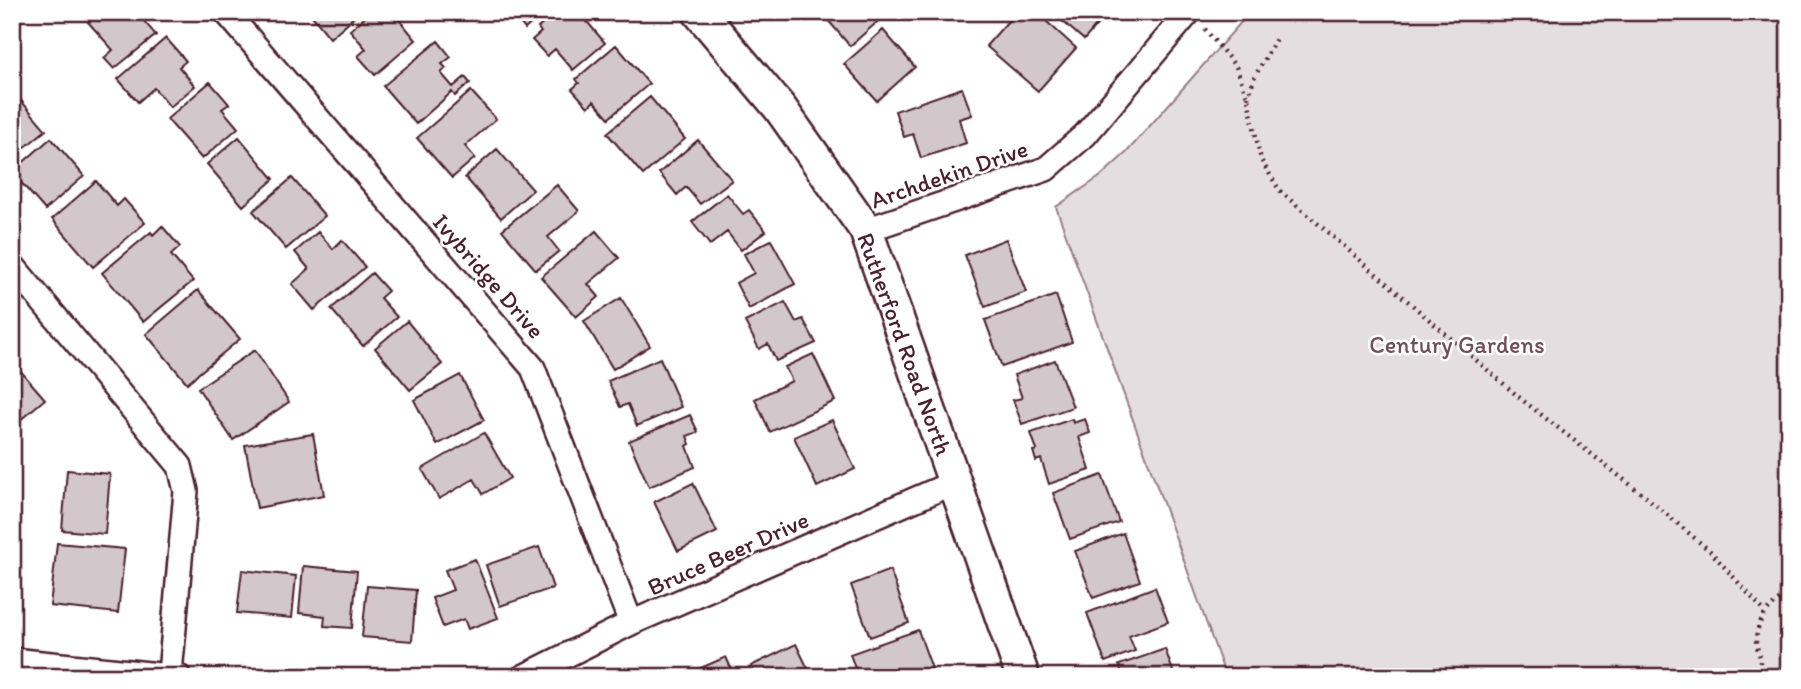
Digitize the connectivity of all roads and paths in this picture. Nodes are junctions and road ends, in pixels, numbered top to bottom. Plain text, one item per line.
1 (226, 12) edge
2 (699, 12) edge
3 (1194, 17) edge
4 (1277, 37) dead end
5 (1248, 99) junction
6 (866, 230) junction
7 (12, 265) edge
8 (955, 482) junction
9 (1789, 594) edge
10 (1765, 612) junction
11 (631, 624) junction
12 (12, 660) edge
13 (174, 675) edge
14 (523, 677) edge
15 (1023, 677) edge
16 (1757, 677) edge

1 - 11 street, Ivybridge Drive
2 - 6 street, Rutherford Road North
3 - 5 path
3 - 6 street, Archdekin Drive
4 - 5 path
5 - 10 path
6 - 8 street, Rutherford Road North
7 - 13 street
8 - 11 street, Bruce Beer Drive
8 - 15 street, Rutherford Road North
9 - 10 path
10 - 16 path
11 - 14 street, Bruce Beer Drive
12 - 13 street

